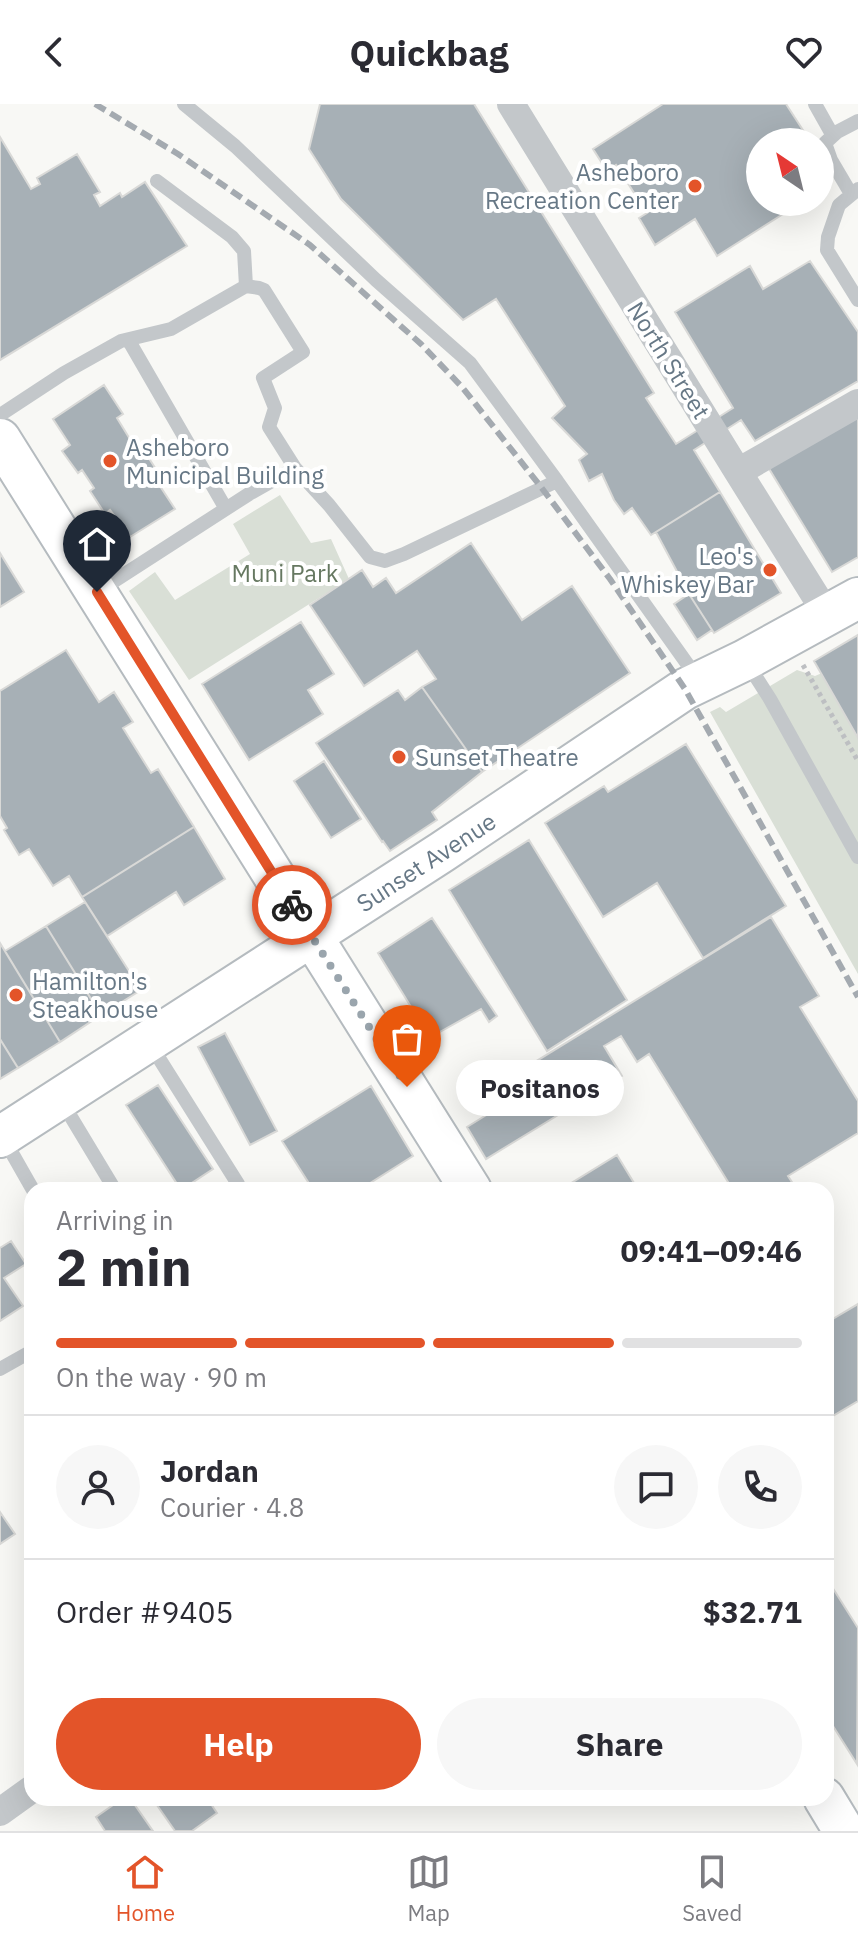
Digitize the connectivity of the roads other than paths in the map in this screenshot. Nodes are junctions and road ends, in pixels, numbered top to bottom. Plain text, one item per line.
1 (184, 104) edge
2 (511, 104) edge
3 (815, 104) edge
4 (858, 121) edge
5 (828, 128) edge
6 (834, 135) edge
7 (834, 164) edge
8 (157, 181) dead end
9 (854, 191) edge
10 (246, 286) junction
11 (858, 300) edge
12 (129, 341) junction
13 (858, 403) edge
14 (0, 415) edge
15 (7, 465) edge
16 (295, 468) junction
17 (738, 472) junction
18 (557, 481) junction
19 (226, 509) junction
20 (97, 592) junction
21 (843, 607) edge
22 (745, 660) junction
23 (700, 682) junction
24 (858, 857) edge
25 (312, 936) junction
26 (148, 1042) junction
27 (60, 1098) junction
28 (1, 1136) edge
29 (28, 1182) edge
30 (110, 1182) edge
31 (237, 1182) edge
32 (466, 1182) edge
33 (24, 1356) edge
34 (0, 1369) edge
35 (24, 1795) edge
36 (0, 1812) edge

1 - 18 lane
2 - 17 street, North Street
3 - 5 lane
4 - 6 lane
7 - 9 lane
8 - 10 lane
9 - 11 lane
10 - 12 lane
10 - 16 lane
12 - 14 lane
12 - 19 lane
13 - 17 street
15 - 20 main road
16 - 18 lane
16 - 19 lane
17 - 21 street, North Street
18 - 23 lane
19 - 20 lane
20 - 25 main road
21 - 22 main road, Sunset Avenue
22 - 23 main road, Sunset Avenue
22 - 24 lane
23 - 25 main road, Sunset Avenue
25 - 26 main road, Sunset Avenue
25 - 32 main road
26 - 27 main road, Sunset Avenue
26 - 31 lane
27 - 28 main road, Sunset Avenue
27 - 30 lane
28 - 29 lane
33 - 34 lane
35 - 36 street

